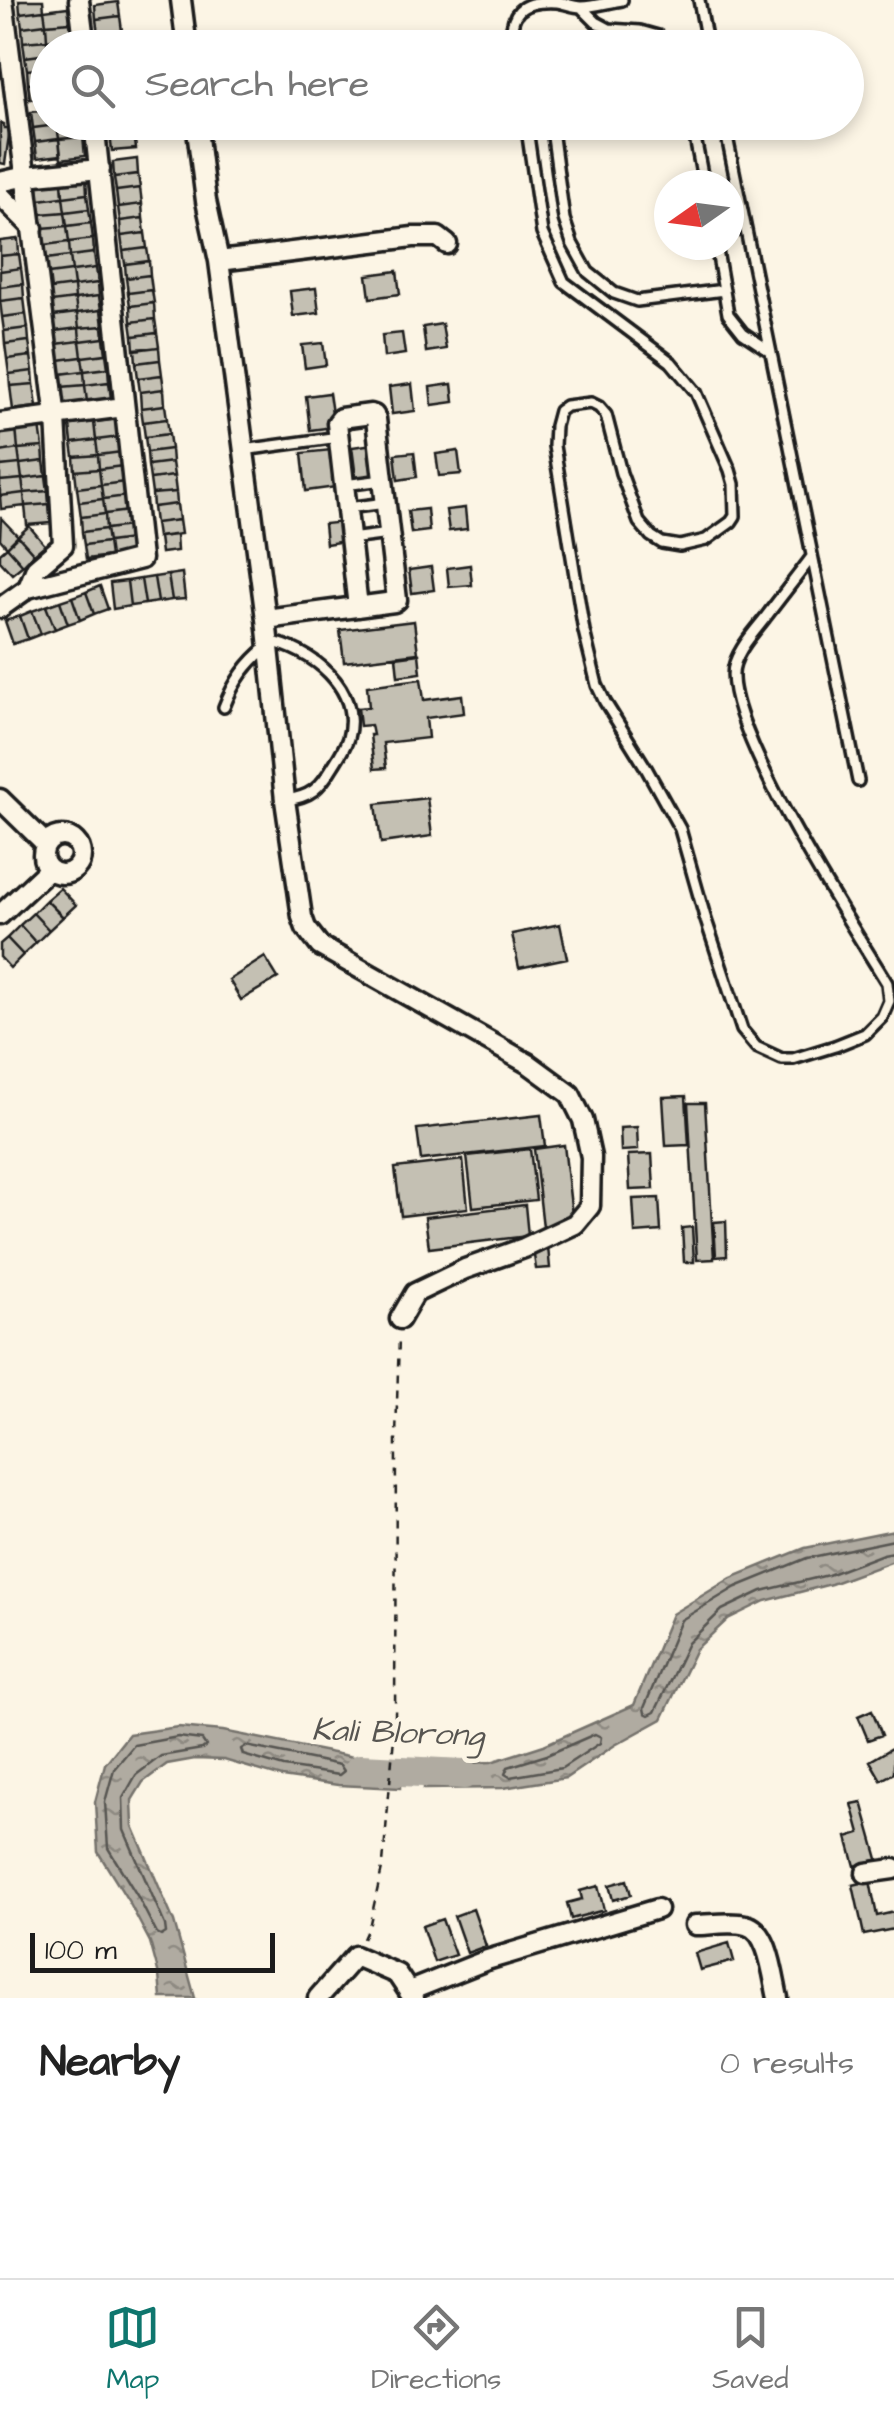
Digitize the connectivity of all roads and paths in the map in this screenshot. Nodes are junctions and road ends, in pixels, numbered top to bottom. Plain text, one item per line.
1 (4, 0) edge
2 (79, 0) edge
3 (181, 0) edge
4 (622, 0) edge
5 (699, 0) edge
6 (556, 1) edge
7 (581, 7) junction
8 (83, 30) edge
9 (185, 30) edge
10 (512, 30) edge
11 (609, 30) edge
12 (705, 30) edge
13 (10, 120) edge
14 (96, 140) edge
15 (198, 140) edge
16 (529, 140) edge
17 (553, 140) edge
18 (695, 140) edge
19 (728, 140) edge
20 (100, 169) junction
21 (701, 170) edge
22 (26, 176) junction
23 (0, 182) edge
24 (0, 195) edge
25 (34, 228) junction
26 (446, 244) dead end
27 (719, 260) edge
28 (219, 261) junction
29 (724, 290) junction
30 (770, 351) junction
31 (124, 408) junction
32 (56, 418) junction
33 (0, 423) edge
34 (339, 438) junction
35 (243, 450) junction
36 (383, 480) junction
37 (344, 485) junction
38 (386, 502) junction
39 (347, 508) junction
40 (389, 534) junction
41 (350, 539) junction
42 (62, 544) junction
43 (811, 558) junction
44 (72, 578) junction
45 (28, 588) junction
46 (358, 607) junction
47 (0, 608) edge
48 (266, 618) junction
49 (268, 643) junction
50 (224, 707) dead end
51 (858, 781) dead end
52 (0, 799) edge
53 (285, 800) junction
54 (46, 844) junction
55 (49, 869) junction
56 (0, 915) edge
57 (400, 1320) joint
58 (894, 1870) edge
59 (866, 1873) dead end
60 (657, 1908) dead end
61 (695, 1925) dead end
62 (355, 1956) junction
63 (411, 1994) edge
64 (318, 1998) edge
65 (778, 1998) edge

1 - 13 street
2 - 8 street
3 - 9 street
4 - 7 lane
5 - 12 lane
6 - 7 lane
6 - 10 lane
7 - 11 lane
13 - 22 street
14 - 20 street
15 - 28 street
16 - 43 lane
17 - 29 lane
18 - 21 lane
19 - 30 lane
20 - 22 street
20 - 31 street
22 - 23 street
22 - 25 street
24 - 25 street
25 - 32 street
26 - 28 street
27 - 29 lane
28 - 35 street
29 - 30 lane
30 - 43 lane
31 - 32 street
31 - 44 street
32 - 33 street
32 - 42 street
34 - 35 lane
34 - 36 street
34 - 37 street
35 - 48 street
36 - 37 lane
36 - 38 street
37 - 39 street
38 - 39 lane
38 - 40 street
39 - 41 street
40 - 41 lane
40 - 46 street
41 - 46 street
42 - 44 street
42 - 45 street
43 - 51 lane
44 - 45 street
45 - 47 street
46 - 48 street
48 - 49 street
49 - 50 lane
49 - 53 street
49 - 53 lane
52 - 54 street
53 - 57 street
54 - 55 street
54 - 55 street
55 - 56 street
57 - 62 path
58 - 59 street
60 - 63 street
61 - 65 street
62 - 63 street
62 - 64 street

